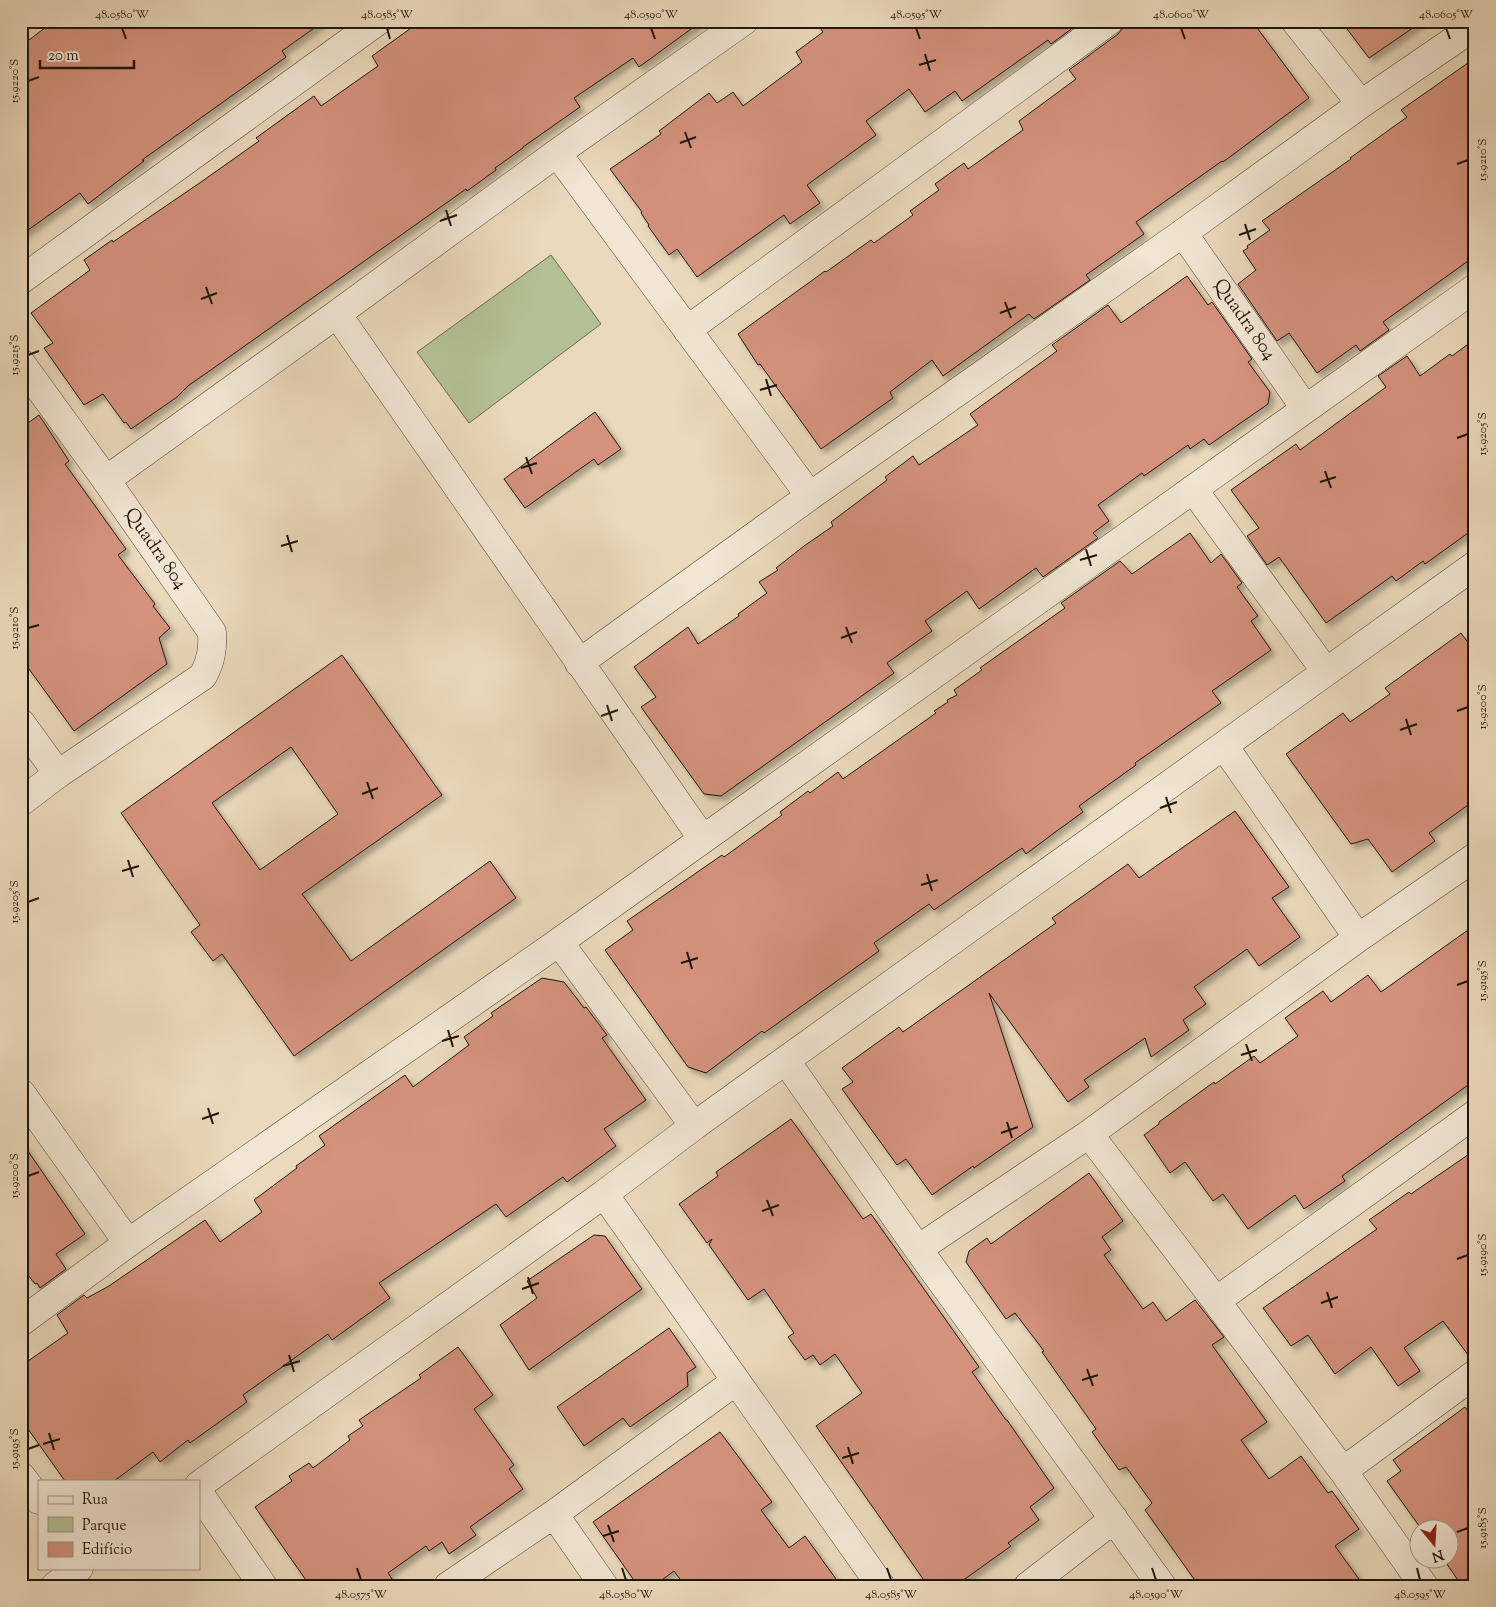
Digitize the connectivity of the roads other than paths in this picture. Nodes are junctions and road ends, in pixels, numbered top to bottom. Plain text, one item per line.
1 (378, 21) edge
2 (1109, 21) edge
3 (1295, 21) edge
4 (734, 24) edge
5 (1475, 26) edge
6 (1361, 104) junction
7 (557, 153) junction
8 (1183, 233) junction
9 (21, 280) edge
10 (1475, 288) edge
11 (337, 314) junction
12 (687, 330) junction
13 (21, 363) edge
14 (1305, 408) junction
15 (106, 480) junction
16 (1193, 489) junction
17 (810, 496) junction
18 (1475, 565) edge
19 (579, 663) junction
20 (1326, 672) junction
21 (21, 723) edge
22 (1224, 746) junction
23 (58, 774) junction
24 (21, 802) edge
25 (702, 838) junction
26 (1475, 857) edge
27 (1358, 938) junction
28 (559, 942) junction
29 (786, 1061) junction
30 (21, 1092) edge
31 (1475, 1114) edge
32 (694, 1126) junction
33 (1089, 1134) junction
34 (604, 1194) junction
35 (128, 1243) junction
36 (918, 1249) junction
37 (1216, 1301) junction
38 (21, 1322) edge
39 (1475, 1374) edge
40 (736, 1381) junction
41 (1343, 1470) junction
42 (21, 1476) edge
43 (200, 1484) edge
44 (200, 1494) edge
45 (38, 1499) edge
46 (554, 1514) junction
47 (1114, 1519) junction
48 (76, 1570) edge
49 (55, 1586) edge
50 (263, 1586) edge
51 (448, 1586) edge
52 (604, 1586) edge
53 (881, 1586) edge
54 (1028, 1586) edge
55 (1162, 1586) edge
56 (1424, 1586) edge

1 - 9 street
2 - 12 street
3 - 6 street
4 - 7 street
5 - 6 street
6 - 8 street
7 - 11 street
7 - 12 street
8 - 14 street, Quadra 804
8 - 17 street
10 - 14 street
11 - 15 street
11 - 19 street
12 - 17 street
13 - 15 street, Quadra 804
14 - 16 street
15 - 23 street, Quadra 804
16 - 20 street
16 - 25 street
17 - 19 street
18 - 20 street
19 - 25 street
20 - 22 street
21 - 23 street
22 - 27 street
22 - 29 street
23 - 24 street, Quadra 804
25 - 28 street
26 - 27 street
27 - 33 street
28 - 32 street
28 - 35 street
29 - 32 street
29 - 36 street
30 - 35 street
31 - 37 street
32 - 34 street
33 - 36 street
33 - 37 street
34 - 40 street
34 - 43 street
35 - 38 street
36 - 47 street
37 - 41 street
39 - 41 street
40 - 46 street
40 - 53 street
41 - 56 street
42 - 45 street
44 - 50 street
46 - 51 street
46 - 52 street
47 - 54 street
47 - 55 street
48 - 49 street

